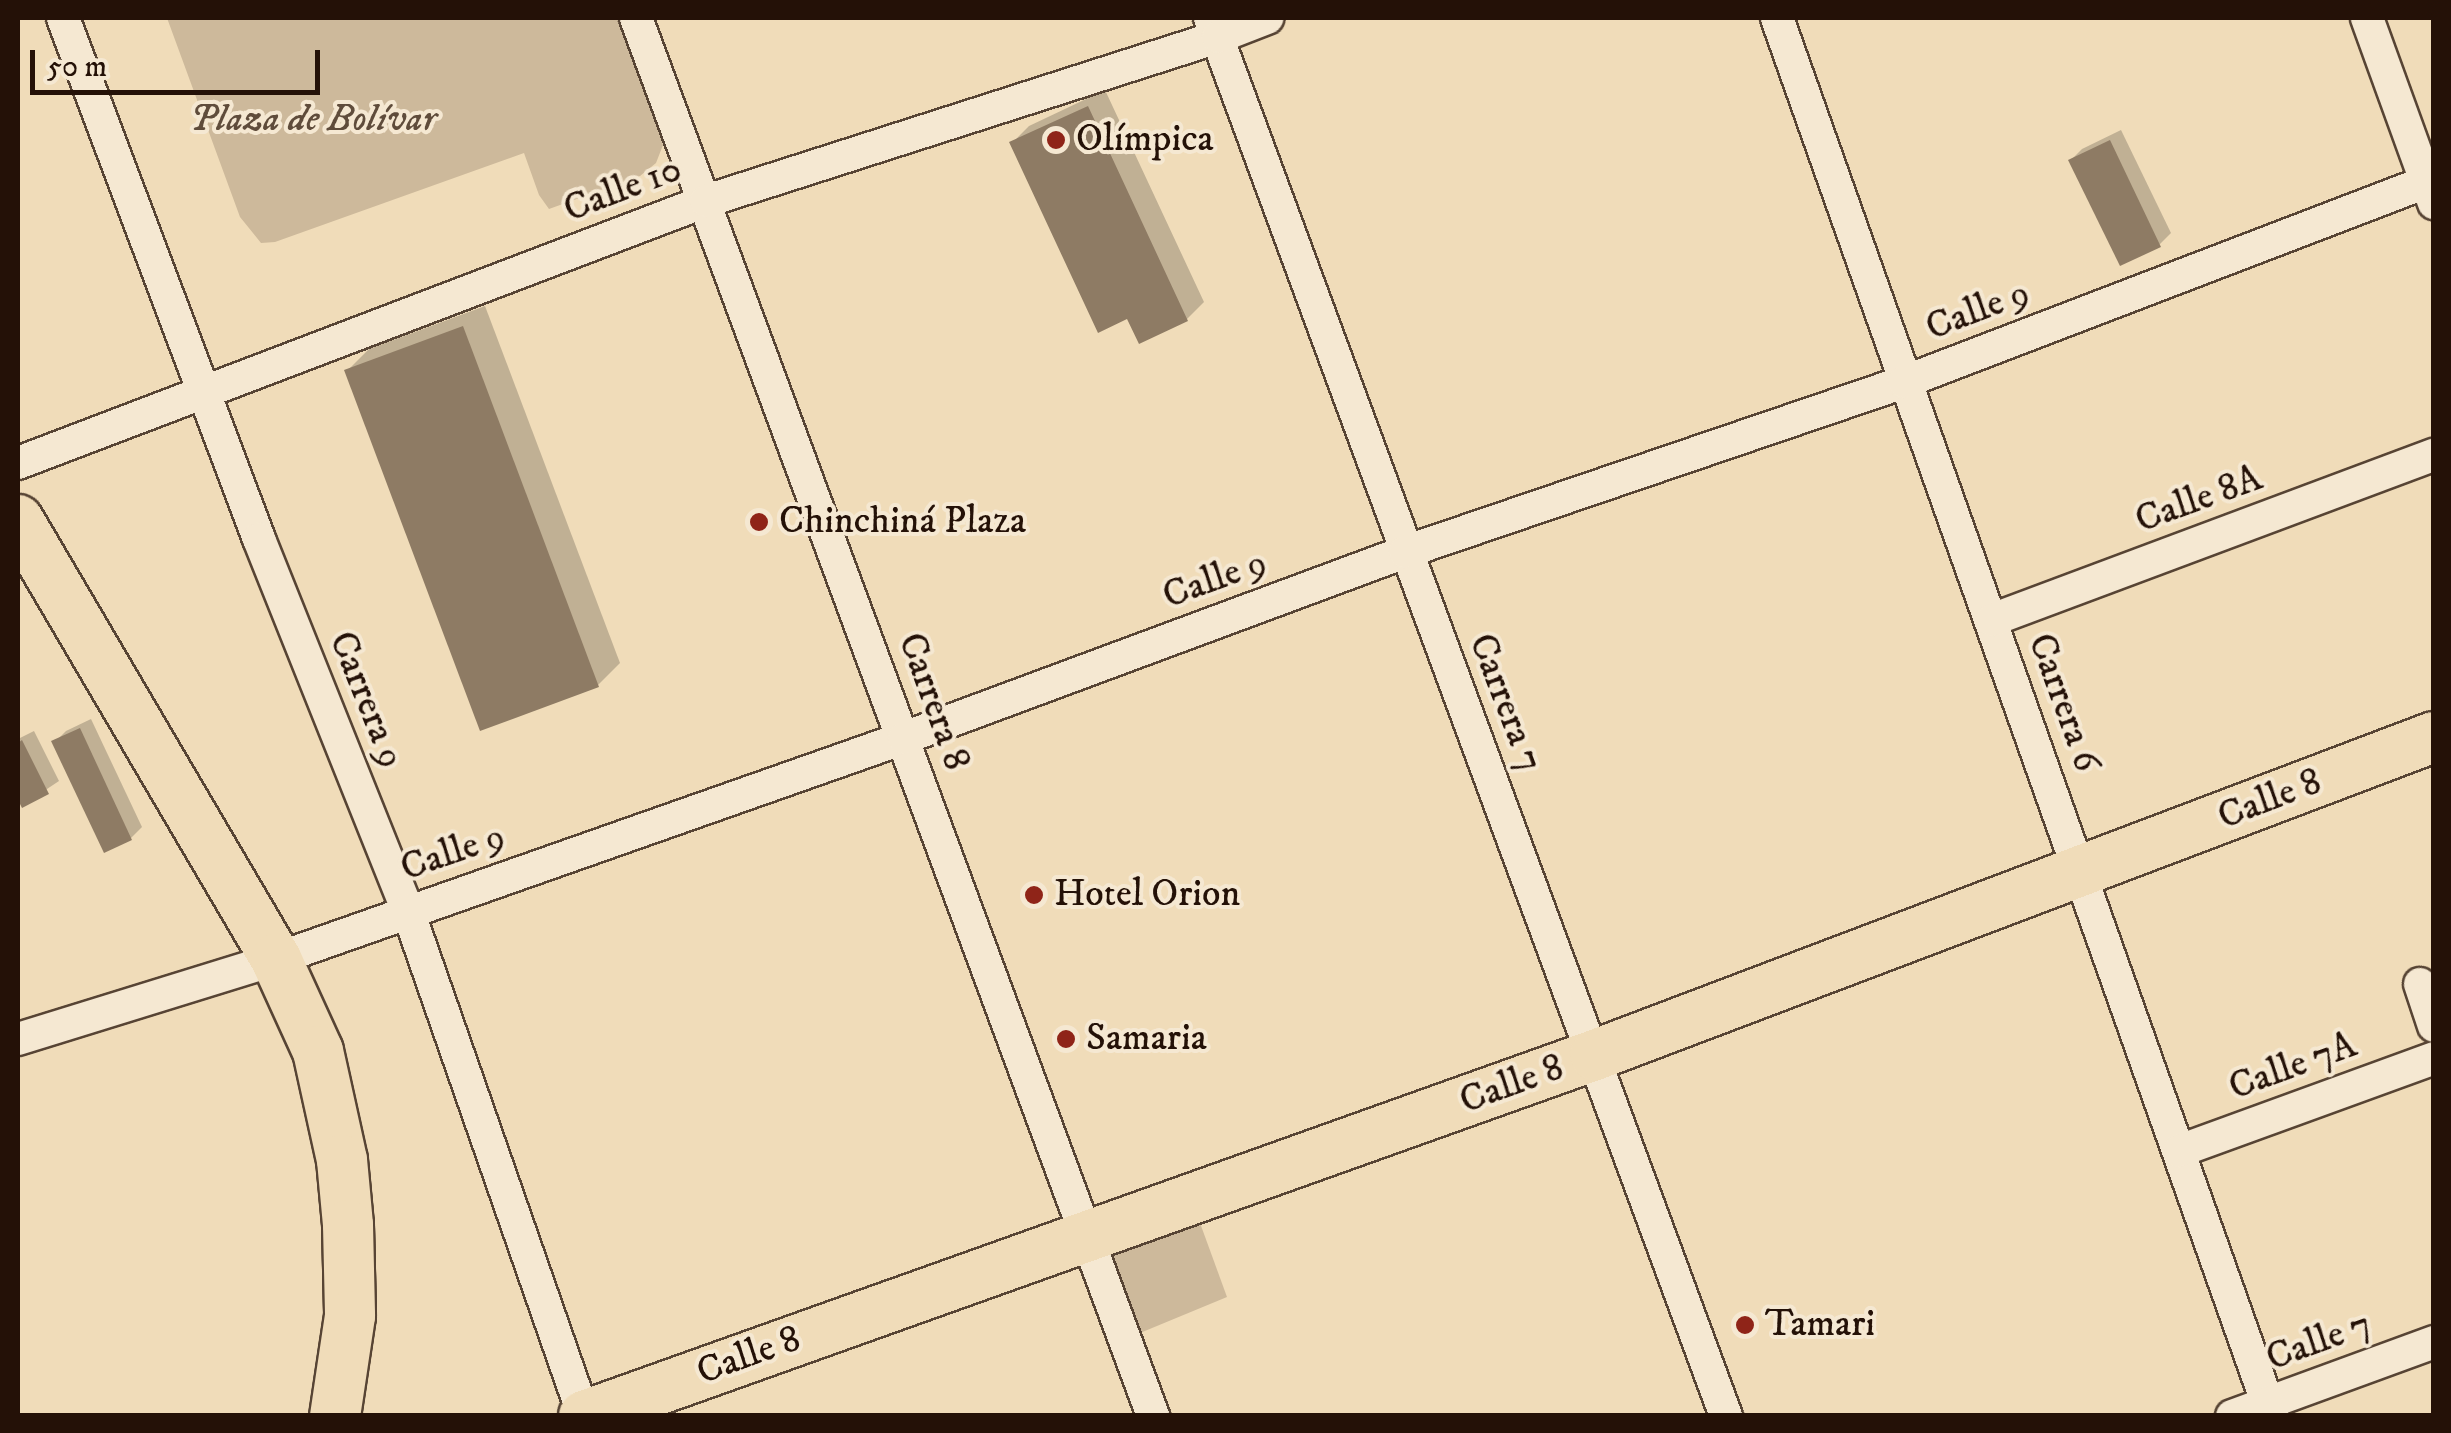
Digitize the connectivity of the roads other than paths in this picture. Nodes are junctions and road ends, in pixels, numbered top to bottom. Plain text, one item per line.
1 (63, 18) edge
2 (636, 18) edge
3 (1266, 18) edge
4 (1777, 18) edge
5 (2367, 18) edge
6 (1214, 27) edge
7 (2431, 188) edge
8 (706, 201) junction
9 (1904, 382) junction
10 (204, 393) junction
11 (2434, 455) edge
12 (18, 463) edge
13 (18, 520) edge
14 (1405, 552) junction
15 (1992, 620) junction
16 (2434, 737) edge
17 (904, 738) junction
18 (2081, 872) junction
19 (408, 911) junction
20 (276, 959) junction
21 (2420, 984) dead end
22 (2434, 1026) edge
23 (18, 1039) edge
24 (1596, 1056) junction
25 (2434, 1058) edge
26 (2179, 1152) junction
27 (1086, 1234) junction
28 (2434, 1342) edge
29 (2270, 1410) edge
30 (335, 1416) edge
31 (584, 1416) edge
32 (1154, 1416) edge
33 (1726, 1416) edge
34 (2232, 1416) edge

1 - 10 street, Carrera 9
2 - 8 street, Carrera 8
3 - 6 street, Calle 10
4 - 9 street, Carrera 6
5 - 7 street
6 - 8 street, Calle 10
6 - 14 street, Carrera 7
7 - 9 street, Calle 9
8 - 10 street, Calle 10
8 - 17 street, Carrera 8
9 - 14 street, Calle 9
9 - 15 street, Carrera 6
10 - 12 street, Calle 10
10 - 19 street, Carrera 9
11 - 15 street, Calle 8A
13 - 20 main road
14 - 17 street, Calle 9
14 - 24 street, Carrera 7
15 - 18 street, Carrera 6
16 - 18 main road, Calle 8
17 - 19 street, Calle 9
17 - 27 street, Carrera 8
18 - 24 main road, Calle 8
18 - 26 street, Carrera 6
19 - 20 street, Calle 9
19 - 31 street, Carrera 9
20 - 23 street, Calle 9
20 - 30 main road
21 - 22 street
24 - 27 main road, Calle 8
24 - 33 street, Carrera 7
25 - 26 street, Calle 7A
26 - 29 street, Carrera 6
27 - 31 main road, Calle 8
27 - 32 street, Carrera 8
28 - 29 street, Calle 7
29 - 34 street, Calle 7

